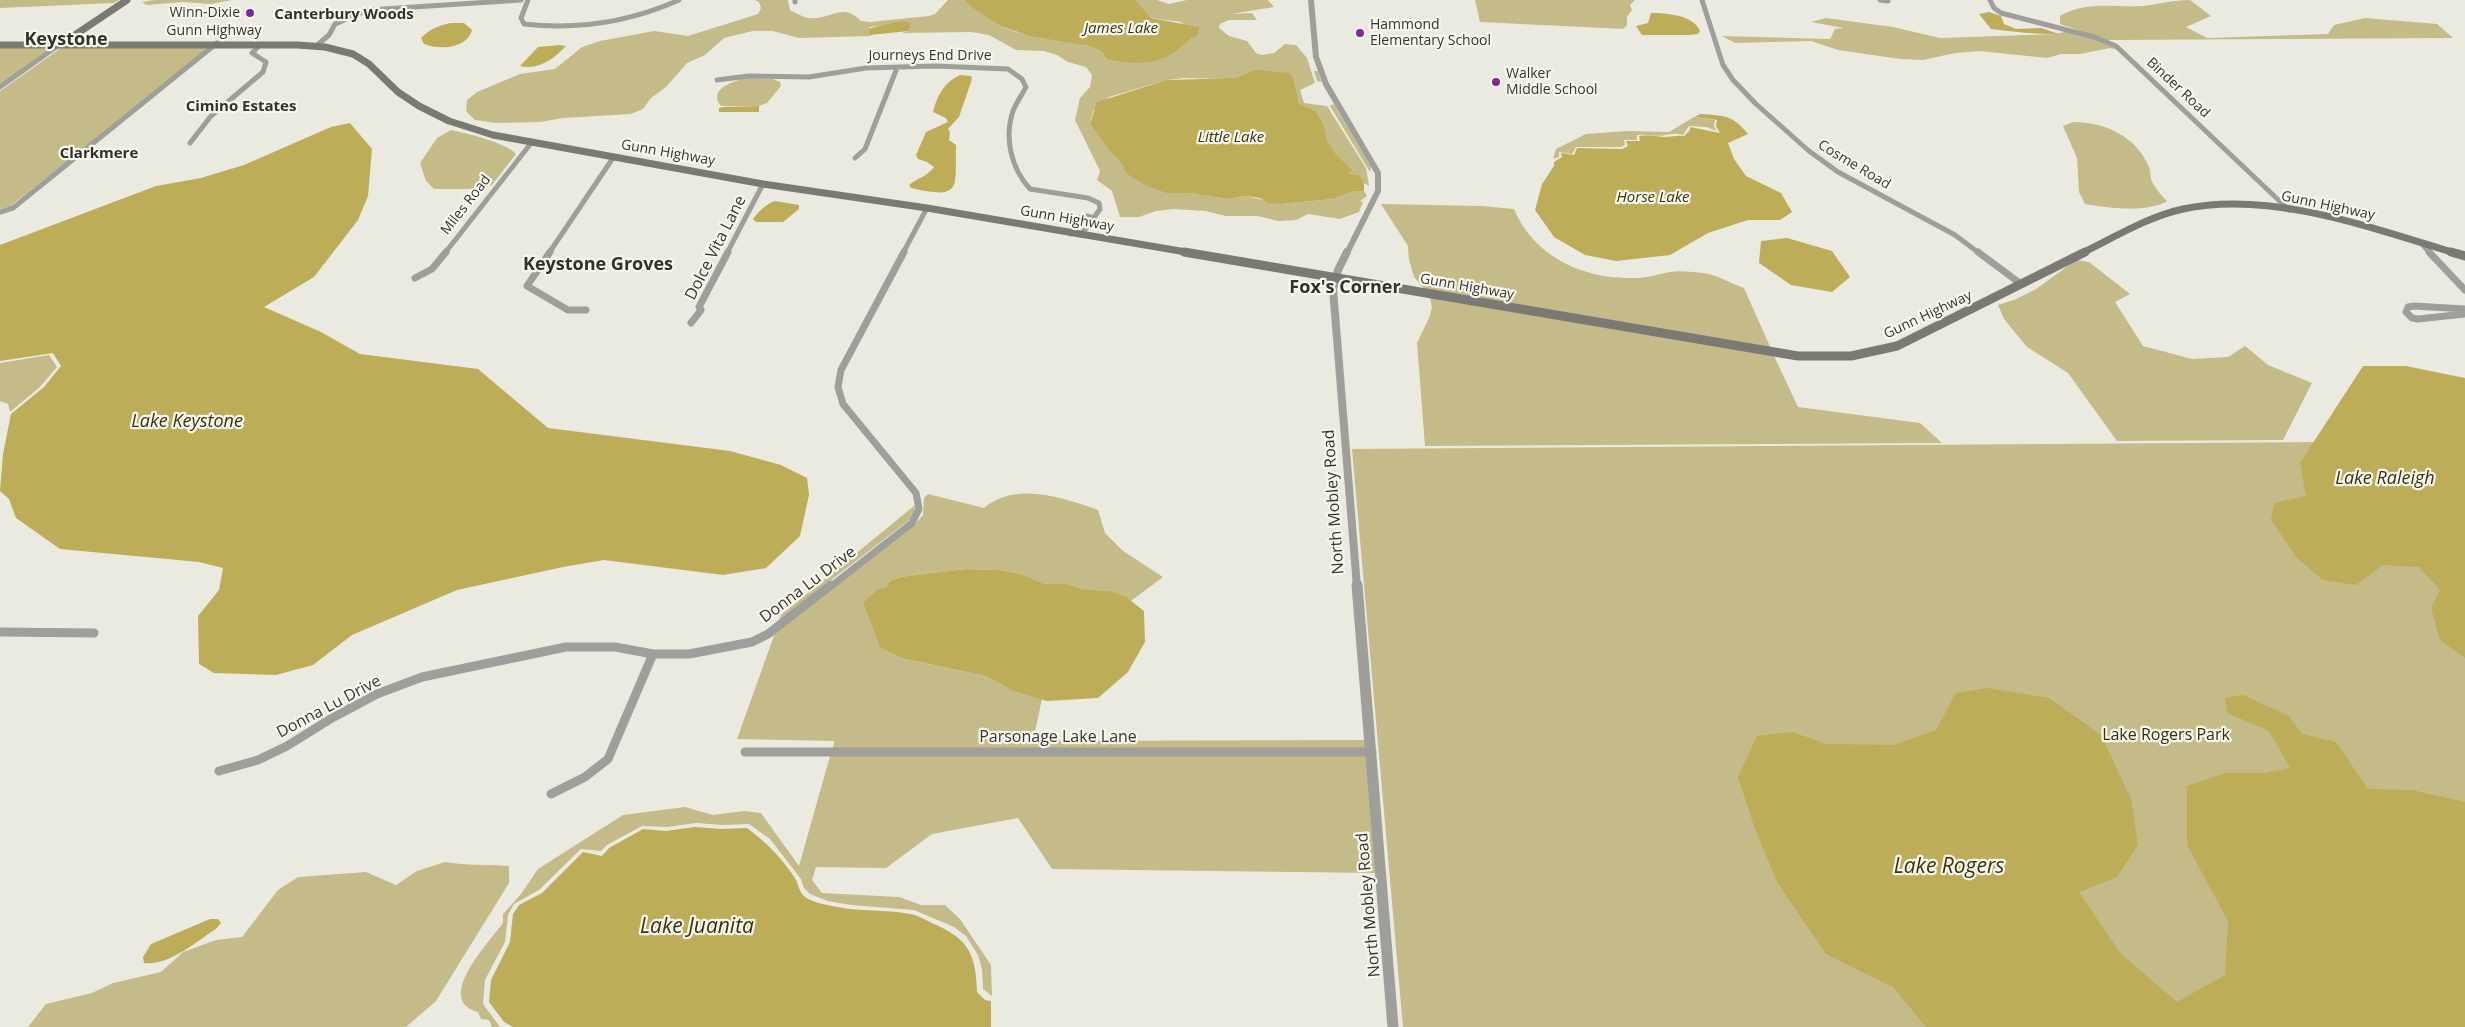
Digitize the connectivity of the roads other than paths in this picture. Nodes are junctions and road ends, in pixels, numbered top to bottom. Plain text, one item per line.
1 (122, 0) edge
2 (127, 0) edge
3 (521, 0) edge
4 (528, 0) edge
5 (679, 0) edge
6 (1311, 0) edge
7 (1702, 0) edge
8 (1880, 0) edge
9 (1990, 0) edge
10 (1888, 1) edge
11 (182, 37) dead end
12 (75, 40) junction
13 (189, 43) junction
14 (0, 44) edge
15 (61, 44) junction
16 (216, 44) junction
17 (317, 44) junction
18 (260, 45) junction
19 (898, 68) junction
20 (718, 80) dead end
21 (0, 87) edge
22 (532, 142) junction
23 (190, 143) dead end
24 (614, 158) junction
25 (855, 158) dead end
26 (763, 184) junction
27 (927, 208) junction
28 (2289, 210) junction
29 (0, 212) edge
30 (1092, 221) junction
31 (2360, 225) junction
32 (1070, 234) junction
33 (1080, 235) junction
34 (2421, 243) junction
35 (2465, 254) edge
36 (415, 278) dead end
37 (1334, 279) junction
38 (2021, 284) junction
39 (2465, 290) edge
40 (2465, 309) edge
41 (586, 310) dead end
42 (2465, 314) edge
43 (691, 323) dead end
44 (0, 632) edge
45 (94, 633) dead end
46 (653, 654) junction
47 (745, 752) dead end
48 (1372, 752) junction
49 (219, 771) dead end
50 (551, 794) dead end
51 (1393, 1027) edge

1 - 15 main road
2 - 12 main road
3 - 17 street
4 - 5 street
6 - 37 street, North Mobley Road
7 - 38 street, Cosme Road
8 - 10 street
9 - 28 street, Binder Road
11 - 13 main road
12 - 13 main road, Gunn Highway
12 - 15 main road, Gunn Highway
13 - 16 main road, Gunn Highway
14 - 15 main road, Gunn Highway
15 - 16 main road, Gunn Highway
15 - 21 street
16 - 17 main road, Gunn Highway
16 - 18 main road, Gunn Highway
16 - 29 street
17 - 18 main road, Gunn Highway
17 - 22 main road, Gunn Highway
18 - 23 street
19 - 20 street, Journeys End Drive
19 - 25 street
19 - 30 street, Journeys End Drive
22 - 24 main road, Gunn Highway
22 - 36 street, Miles Road
24 - 26 main road, Gunn Highway
24 - 41 street
26 - 27 main road, Gunn Highway
26 - 43 street, Dolce Vita Lane
27 - 32 main road, Gunn Highway
27 - 46 street, Donna Lu Drive
28 - 31 main road, Gunn Highway
28 - 38 main road, Gunn Highway
30 - 32 street
30 - 33 street
31 - 34 main road, Gunn Highway
31 - 35 main road
32 - 33 main road, Gunn Highway
33 - 37 main road, Gunn Highway
34 - 35 main road, Gunn Highway
34 - 39 street
37 - 38 main road, Gunn Highway
37 - 48 street, North Mobley Road
40 - 42 street
44 - 45 street
46 - 49 street, Donna Lu Drive
46 - 50 street
47 - 48 street, Parsonage Lake Lane
48 - 51 street, North Mobley Road

